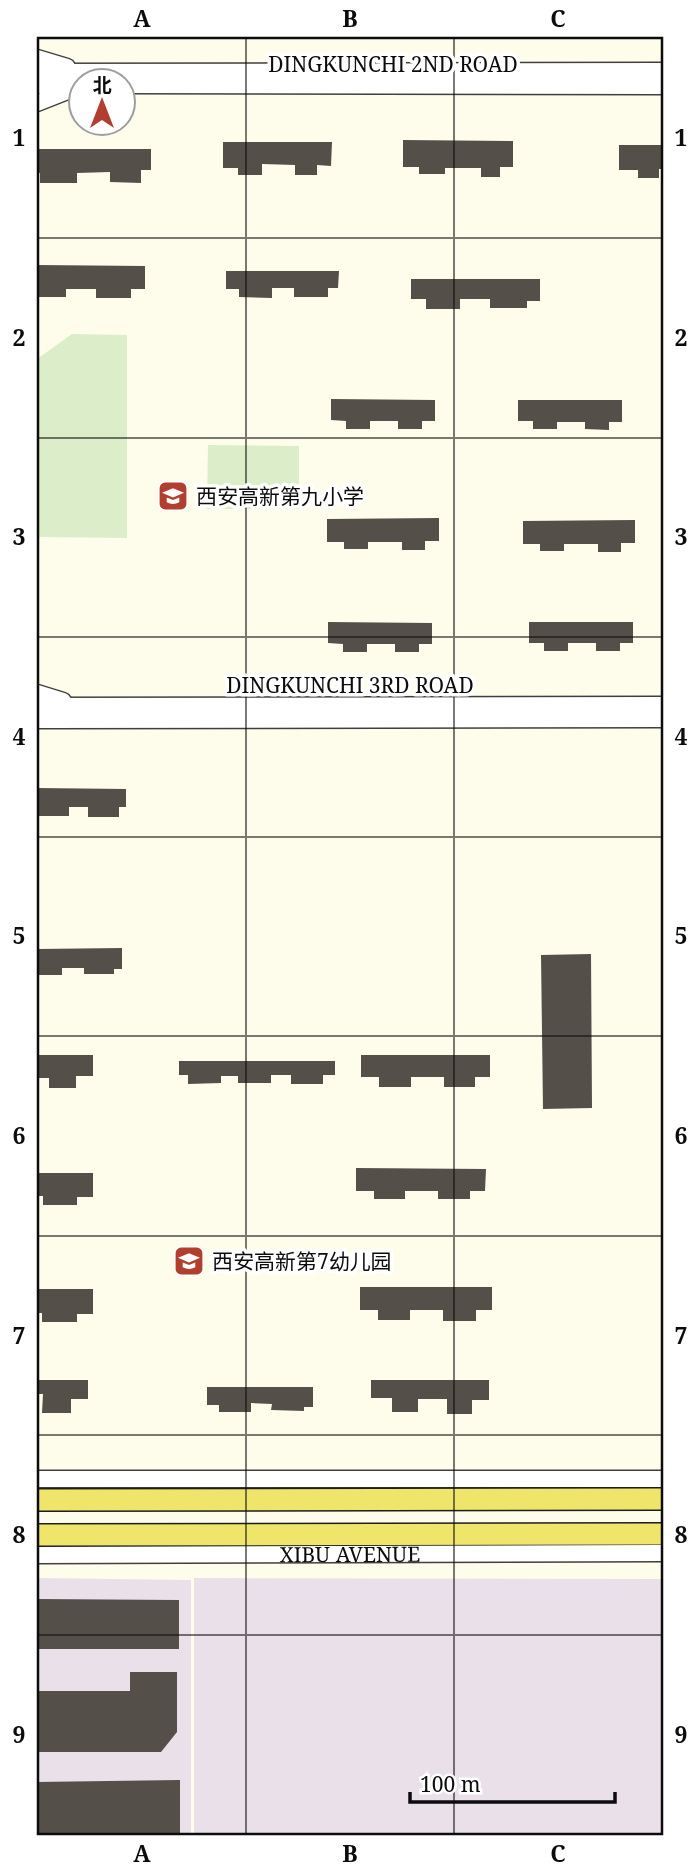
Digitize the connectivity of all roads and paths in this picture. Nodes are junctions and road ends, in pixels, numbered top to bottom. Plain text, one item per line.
1 (37, 58) edge
2 (663, 71) edge
3 (37, 72) edge
4 (66, 73) edge
5 (66, 78) edge
6 (136, 80) edge
7 (66, 82) edge
8 (37, 85) edge
9 (136, 85) edge
10 (663, 86) edge
11 (66, 88) edge
12 (37, 103) edge
13 (37, 693) edge
14 (663, 705) edge
15 (37, 706) edge
16 (76, 713) junction
17 (663, 719) edge
18 (37, 720) edge
19 (37, 732) edge
20 (37, 1479) edge
21 (663, 1479) edge
22 (663, 1499) edge
23 (37, 1500) edge
24 (663, 1534) edge
25 (37, 1535) edge
26 (663, 1553) edge
27 (37, 1555) edge

1 - 4 street
2 - 6 street, DINGKUNCHI 2ND ROAD
3 - 5 street, DINGKUNCHI 2ND ROAD
7 - 8 street, DINGKUNCHI 2ND ROAD
9 - 10 street, DINGKUNCHI 2ND ROAD
11 - 12 street
13 - 16 street
14 - 16 street, DINGKUNCHI 3RD ROAD
15 - 16 street, DINGKUNCHI 3RD ROAD
16 - 17 street, DINGKUNCHI 3RD ROAD
16 - 18 street, DINGKUNCHI 3RD ROAD
16 - 19 street
20 - 21 street
22 - 23 main road
24 - 25 main road, XIBU AVENUE
26 - 27 street, XIBU AVENUE

